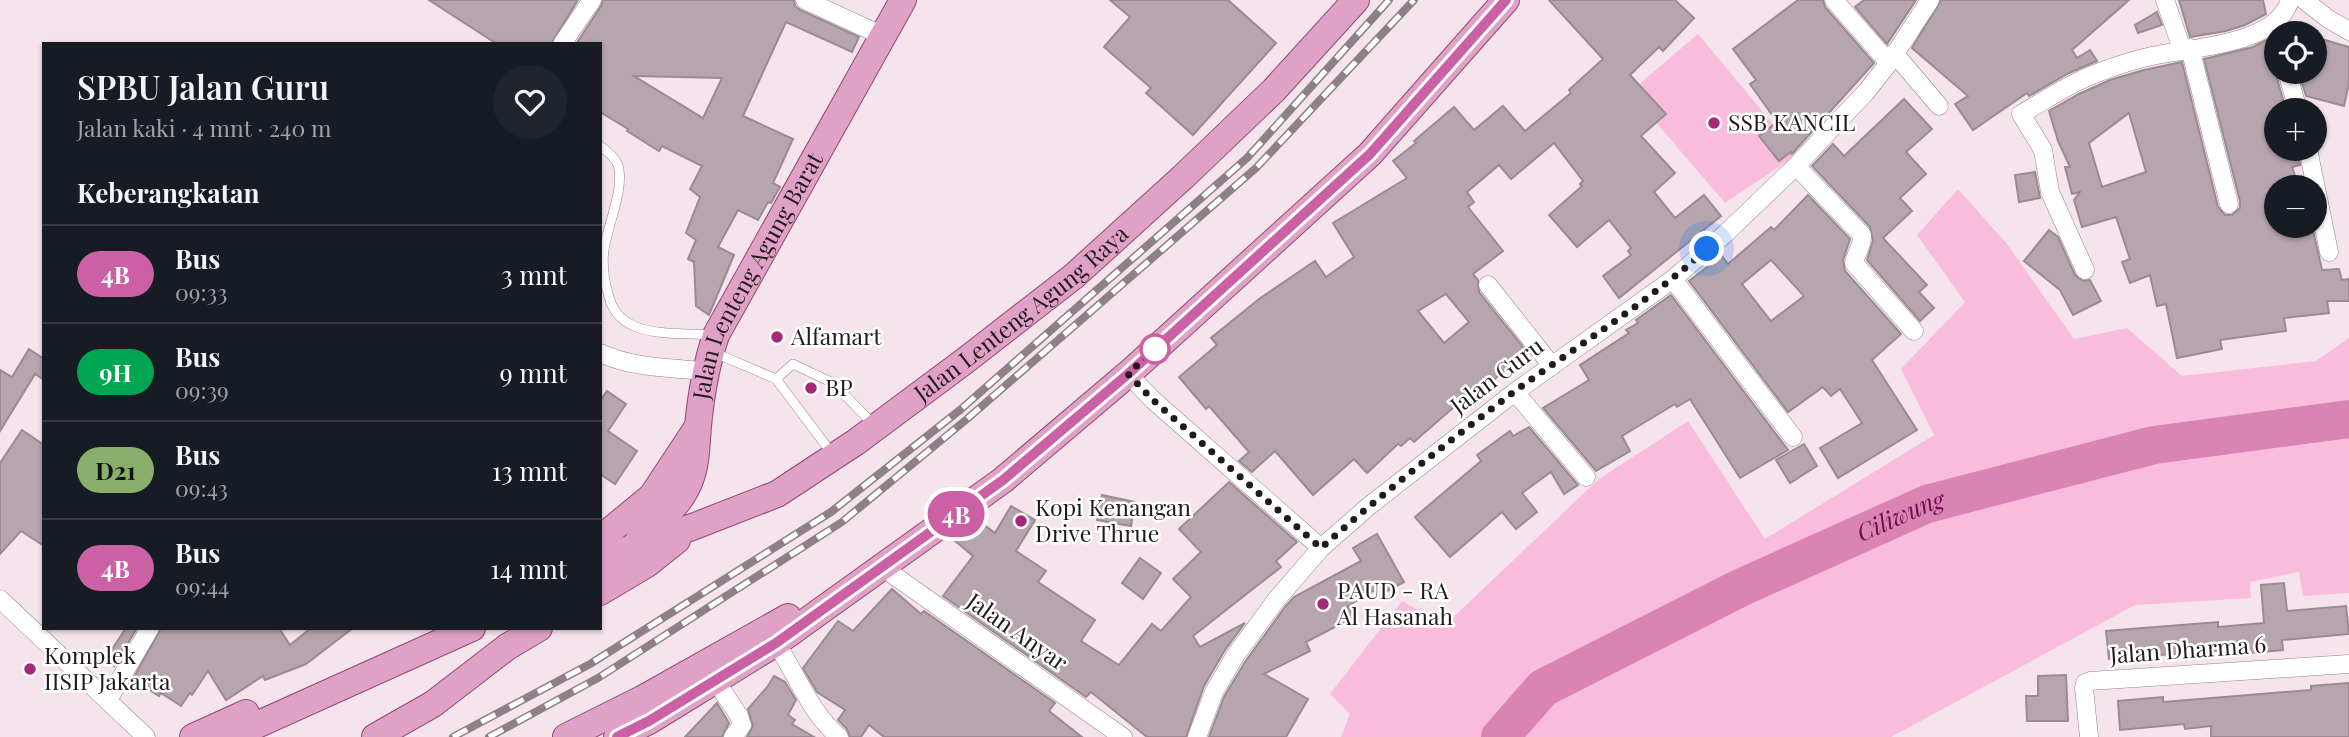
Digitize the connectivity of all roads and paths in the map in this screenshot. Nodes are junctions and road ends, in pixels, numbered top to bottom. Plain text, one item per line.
1 (592, 0) edge
2 (805, 0) edge
3 (903, 0) edge
4 (1356, 0) edge
5 (1506, 0) edge
6 (1834, 0) edge
7 (1930, 0) edge
8 (2165, 0) edge
9 (2290, 0) edge
10 (2304, 0) edge
11 (2280, 21) edge
12 (2264, 31) edge
13 (2349, 31) edge
14 (883, 36) junction
15 (563, 42) edge
16 (2186, 48) junction
17 (1892, 58) junction
18 (1939, 106) dead end
19 (602, 147) edge
20 (2310, 161) edge
21 (1796, 166) junction
22 (2229, 204) dead end
23 (2329, 251) dead end
24 (2085, 270) dead end
25 (1673, 279) junction
26 (1488, 285) dead end
27 (1914, 331) dead end
28 (703, 352) junction
29 (602, 355) edge
30 (1552, 366) junction
31 (1128, 374) junction
32 (776, 379) junction
33 (1515, 392) junction
34 (698, 426) junction
35 (876, 427) junction
36 (1793, 437) dead end
37 (834, 456) junction
38 (1586, 477) dead end
39 (695, 526) junction
40 (602, 537) edge
41 (1321, 548) junction
42 (629, 549) junction
43 (602, 562) edge
44 (878, 570) junction
45 (602, 591) edge
46 (0, 599) edge
47 (149, 630) edge
48 (430, 630) edge
49 (468, 630) edge
50 (536, 630) edge
51 (764, 639) junction
52 (2349, 664) edge
53 (716, 681) junction
54 (108, 700) junction
55 (146, 737) edge
56 (193, 737) edge
57 (230, 737) edge
58 (375, 737) edge
59 (566, 737) edge
60 (617, 737) edge
61 (733, 737) edge
62 (839, 737) edge
63 (1123, 737) edge
64 (1197, 737) edge
65 (2088, 737) edge

1 - 15 street
2 - 14 street
3 - 14 main road, Jalan Lenteng Agung Barat
4 - 35 main road, Jalan Lenteng Agung Raya
5 - 31 main road
6 - 17 street
7 - 17 street, Jalan Guru
8 - 16 street
9 - 11 street
10 - 13 street
12 - 16 street
14 - 28 main road, Jalan Lenteng Agung Barat
16 - 22 street
16 - 24 street
17 - 18 street
17 - 21 street, Jalan Guru
19 - 28 lane
20 - 23 street
21 - 25 street, Jalan Guru
21 - 27 street
25 - 30 street, Jalan Guru
25 - 36 street
26 - 30 street
28 - 29 street
28 - 32 lane
28 - 34 main road, Jalan Lenteng Agung Barat
30 - 33 street, Jalan Guru
31 - 41 street
31 - 44 main road
32 - 35 lane
32 - 37 lane
33 - 38 street
33 - 41 street, Jalan Guru
34 - 40 main road
34 - 42 main road, Jalan Lenteng Agung Barat
35 - 37 main road, Jalan Lenteng Agung Raya
37 - 39 main road, Jalan Lenteng Agung Raya
39 - 42 main road, Jalan Lenteng Agung Raya
39 - 45 main road
41 - 64 street, Jalan Guru
42 - 43 main road
44 - 51 main road
44 - 63 street, Jalan Anyar
46 - 54 street
47 - 54 street
48 - 56 main road
49 - 57 main road
50 - 58 main road
51 - 53 main road
51 - 59 main road
51 - 62 street
52 - 65 street, Jalan Dharma 6
53 - 60 main road
53 - 61 street
54 - 55 street

